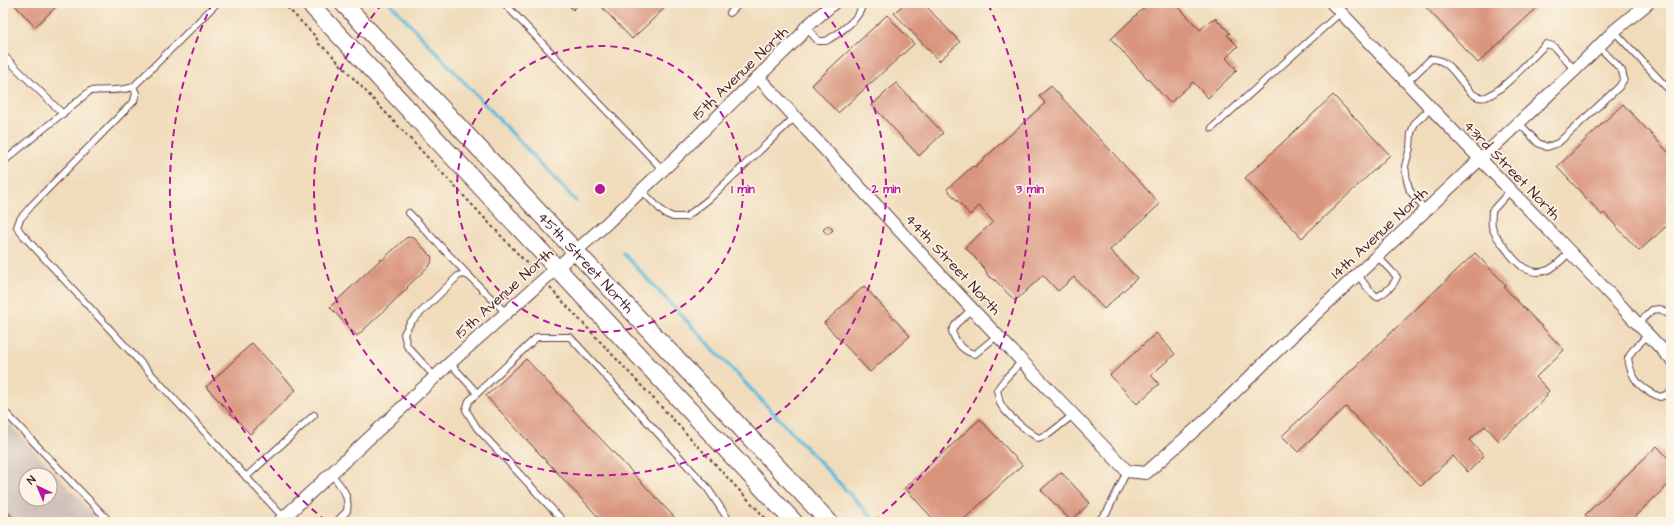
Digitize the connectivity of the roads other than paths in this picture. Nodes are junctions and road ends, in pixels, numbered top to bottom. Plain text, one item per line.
1 (217, 3) edge
2 (309, 3) edge
3 (342, 3) edge
4 (504, 3) edge
5 (740, 3) edge
6 (834, 3) edge
7 (862, 3) edge
8 (1332, 3) edge
9 (1648, 3) edge
10 (1341, 12) junction
11 (730, 13) dead end
12 (806, 27) junction
13 (1614, 31) junction
14 (1598, 46) junction
15 (3, 54) edge
16 (1575, 70) junction
17 (758, 77) junction
18 (1407, 82) junction
19 (133, 87) junction
20 (1671, 92) edge
21 (1430, 108) junction
22 (63, 114) junction
23 (796, 116) junction
24 (1519, 123) junction
25 (1212, 128) dead end
26 (1480, 160) junction
27 (3, 162) edge
28 (663, 170) junction
29 (641, 190) junction
30 (1510, 191) junction
31 (1426, 211) junction
32 (410, 213) dead end
33 (575, 251) junction
34 (1570, 252) junction
35 (1377, 256) junction
36 (555, 268) junction
37 (1358, 275) junction
38 (469, 276) junction
39 (972, 309) junction
40 (506, 313) junction
41 (1671, 316) edge
42 (1638, 324) junction
43 (998, 335) junction
44 (1648, 335) junction
45 (1671, 359) edge
46 (1022, 361) junction
47 (450, 363) junction
48 (435, 377) junction
49 (1671, 392) edge
50 (477, 393) junction
51 (3, 410) edge
52 (314, 415) dead end
53 (1073, 415) junction
54 (1127, 471) junction
55 (331, 474) junction
56 (246, 477) junction
57 (281, 520) edge
58 (110, 522) edge
59 (336, 522) edge
60 (564, 522) edge
61 (730, 522) edge
62 (794, 522) edge
63 (829, 522) edge
64 (1097, 522) edge

1 - 19 lane
2 - 36 main road, 45th Street North
3 - 33 main road, 45th Street North
4 - 28 lane
5 - 11 lane
6 - 12 street, 15th Avenue North
7 - 12 lane
8 - 10 street, 43rd Street North
9 - 13 street, 14th Avenue North
10 - 18 street, 43rd Street North
10 - 25 lane
12 - 17 street, 15th Avenue North
13 - 14 street, 14th Avenue North
13 - 20 lane
14 - 16 street, 14th Avenue North
14 - 24 lane
15 - 22 lane
16 - 18 lane
16 - 24 street, 14th Avenue North
17 - 23 street, 44th Street North
17 - 28 street, 15th Avenue North
18 - 21 street, 43rd Street North
19 - 22 lane
19 - 56 lane
21 - 26 street, 43rd Street North
21 - 31 lane
22 - 27 lane
23 - 29 lane
23 - 39 street, 44th Street North
24 - 26 street, 14th Avenue North
26 - 30 street, 43rd Street North
26 - 31 street, 14th Avenue North
28 - 29 street, 15th Avenue North
29 - 33 street, 15th Avenue North
30 - 34 street, 43rd Street North
30 - 34 lane
31 - 35 street, 14th Avenue North
32 - 38 lane
33 - 36 street, 15th Avenue North
33 - 63 main road, 45th Street North
34 - 42 street, 43rd Street North
35 - 37 street, 14th Avenue North
35 - 37 lane
36 - 40 street, 15th Avenue North
36 - 62 main road, 45th Street North
37 - 54 street, 14th Avenue North
38 - 40 lane
38 - 48 lane
39 - 43 street, 44th Street North
39 - 43 lane
40 - 47 street, 15th Avenue North
41 - 42 lane
42 - 44 street, 43rd Street North
43 - 46 street, 44th Street North
44 - 45 street, 43rd Street North
44 - 49 lane
46 - 53 street, 44th Street North
46 - 53 lane
47 - 48 street, 15th Avenue North
47 - 50 lane
48 - 55 street, 15th Avenue North
50 - 60 lane
50 - 61 lane
51 - 58 lane
52 - 56 lane
53 - 54 street, 44th Street North
54 - 64 lane
55 - 57 street, 15th Avenue North
55 - 59 lane
56 - 57 lane

